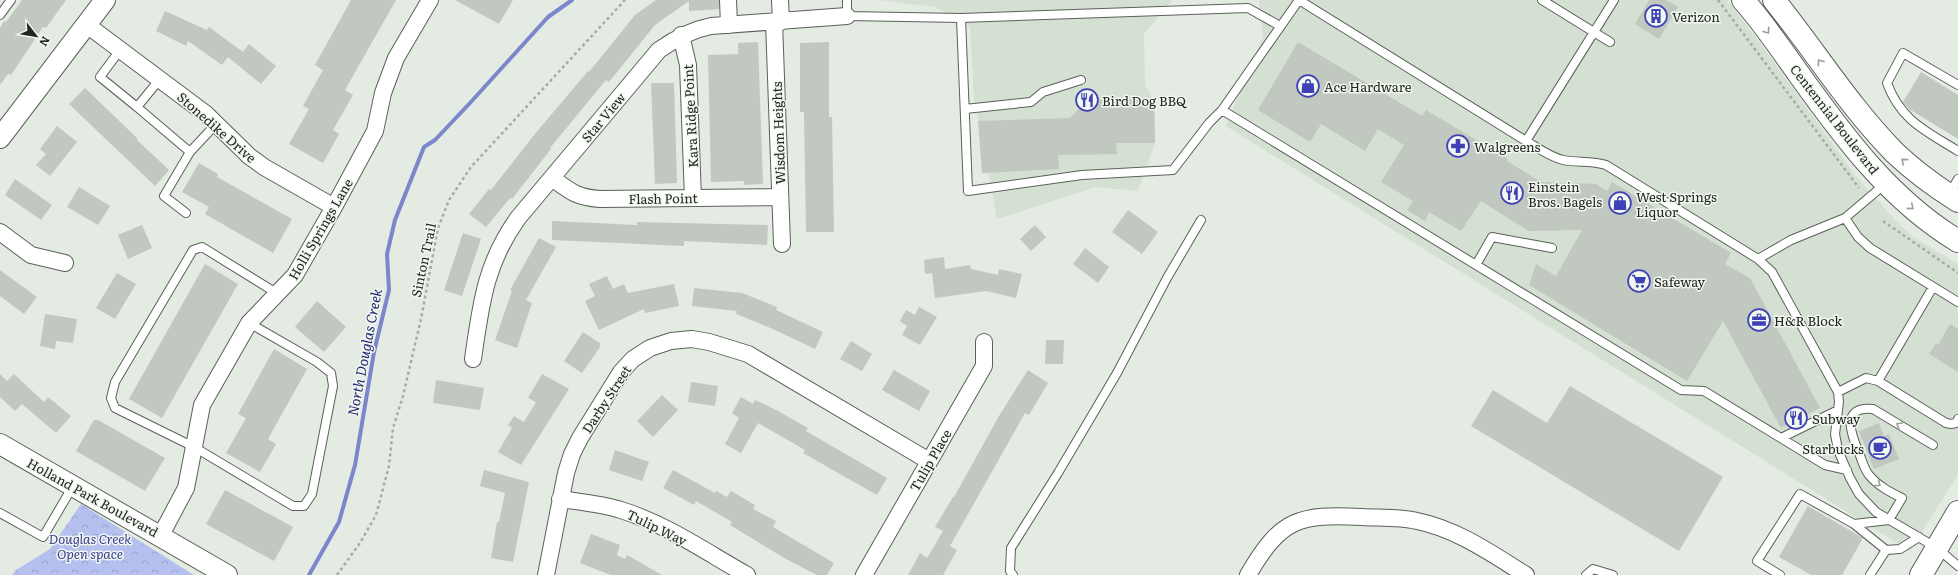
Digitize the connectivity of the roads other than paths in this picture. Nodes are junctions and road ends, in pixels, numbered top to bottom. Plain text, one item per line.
1 (11, 0) edge
2 (430, 0) edge
3 (728, 0) edge
4 (780, 0) edge
5 (847, 0) edge
6 (1542, 0) edge
7 (1614, 0) edge
8 (1743, 0) edge
9 (1774, 0) edge
10 (101, 1) edge
11 (1248, 4) edge
12 (0, 15) edge
13 (847, 16) junction
14 (961, 18) junction
15 (778, 22) junction
16 (86, 25) junction
17 (729, 25) junction
18 (1280, 26) junction
19 (1594, 32) junction
20 (681, 35) junction
21 (1610, 42) dead end
22 (120, 50) junction
23 (160, 79) junction
24 (1081, 80) dead end
25 (1958, 85) edge
26 (137, 108) junction
27 (965, 109) junction
28 (1222, 110) junction
29 (216, 124) junction
30 (0, 138) edge
31 (1526, 141) junction
32 (1958, 151) edge
33 (190, 152) junction
34 (552, 178) junction
35 (1886, 184) junction
36 (1955, 191) edge
37 (780, 197) junction
38 (693, 198) junction
39 (334, 207) junction
40 (186, 213) dead end
41 (1845, 218) junction
42 (1201, 220) dead end
43 (0, 232) edge
44 (1958, 241) edge
45 (782, 244) dead end
46 (1552, 248) dead end
47 (1758, 259) junction
48 (65, 263) dead end
49 (1476, 265) junction
50 (1933, 287) junction
51 (278, 294) junction
52 (1958, 302) edge
53 (249, 323) junction
54 (984, 342) dead end
55 (473, 359) dead end
56 (1878, 381) junction
57 (1838, 392) junction
58 (1838, 410) junction
59 (1958, 419) edge
60 (1781, 438) junction
61 (0, 444) edge
62 (1933, 445) dead end
63 (194, 447) junction
64 (929, 461) junction
65 (1847, 470) junction
66 (73, 486) junction
67 (560, 499) junction
68 (1958, 512) edge
69 (0, 513) edge
70 (1889, 520) junction
71 (1854, 524) junction
72 (161, 535) junction
73 (1928, 542) junction
74 (1886, 550) junction
75 (1958, 566) edge
76 (227, 575) edge
77 (546, 575) edge
78 (747, 575) edge
79 (864, 575) edge
80 (1013, 575) edge
81 (1248, 575) edge
82 (1526, 575) edge
83 (1586, 575) edge
84 (1613, 575) edge
85 (1780, 575) edge
86 (1870, 575) edge
87 (1922, 575) edge

1 - 12 lane
2 - 39 street, Holli Springs Lane
3 - 17 street
4 - 15 street, Wisdom Heights
5 - 13 lane
6 - 19 lane
7 - 19 lane
8 -> 35 main road, Centennial Boulevard
36 -> 9 main road, Centennial Boulevard
10 - 16 street
11 - 14 lane
11 - 18 lane
13 - 14 lane
13 - 15 street, Star View
14 - 27 lane
15 - 17 street, Star View
15 - 37 street, Wisdom Heights
16 - 22 street, Stonedike Drive
16 - 30 street
17 - 20 street, Star View
18 - 28 lane
18 - 31 lane
19 - 21 lane
19 - 31 lane
20 - 34 street, Star View
20 - 38 street, Kara Ridge Point
22 - 23 street, Stonedike Drive
22 - 26 lane
23 - 26 lane
23 - 29 street, Stonedike Drive
24 - 27 lane
25 - 32 lane
26 - 33 lane
27 - 28 lane
28 - 49 lane
29 - 33 lane
29 - 39 street, Stonedike Drive
31 - 47 lane
33 - 40 lane
34 - 38 street, Flash Point
34 - 55 street, Star View
35 - 41 lane
35 -> 44 main road, Centennial Boulevard
37 - 38 street, Flash Point
37 - 45 street, Wisdom Heights
39 - 51 street, Holli Springs Lane
41 - 47 lane
41 - 50 lane
42 - 80 lane
43 - 48 street
46 - 49 lane
47 - 57 lane
49 - 60 lane
50 - 52 lane
50 - 56 lane
51 - 53 street, Holli Springs Lane
51 - 63 lane
53 - 63 street, Holli Springs Lane
53 - 63 lane
54 - 64 street, Tulip Place
56 - 57 lane
56 - 59 lane
57 - 58 lane
58 - 60 lane
58 - 65 lane
60 - 65 lane
61 - 66 street, Holland Park Boulevard
62 -> 70 lane
63 - 72 street, Holli Springs Lane
64 - 67 street, Darby Street
64 - 79 street, Tulip Place
65 - 70 lane
66 - 69 lane
66 - 72 street, Holland Park Boulevard
67 - 77 street, Darby Street
67 - 78 street, Tulip Way
68 - 73 main road
70 - 71 lane
70 - 73 lane
71 - 74 lane
71 - 85 lane
72 - 76 street, Holland Park Boulevard
73 - 74 lane
73 - 75 lane
73 - 87 main road
74 - 86 lane
81 - 82 street
83 - 84 lane

